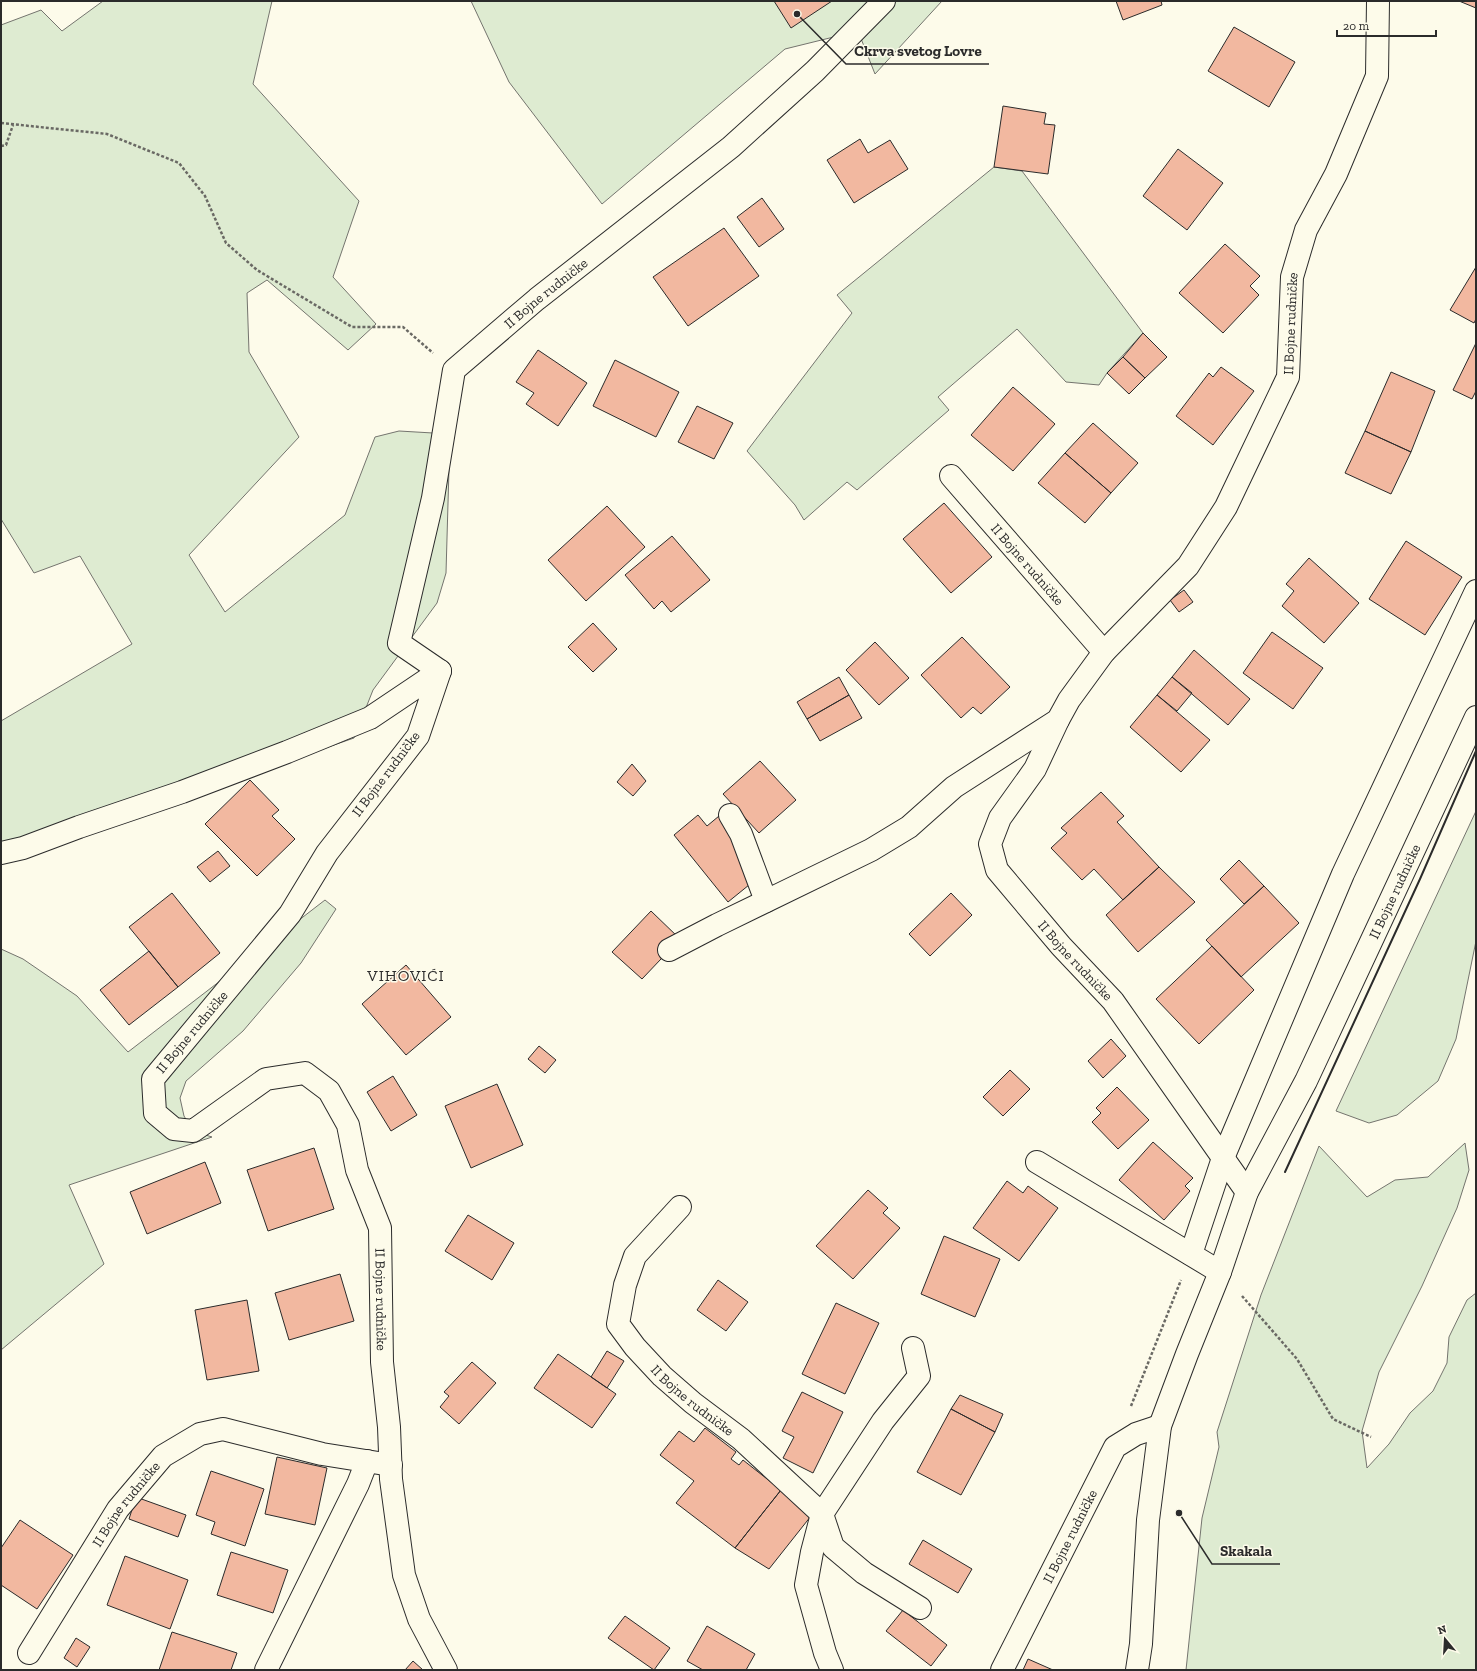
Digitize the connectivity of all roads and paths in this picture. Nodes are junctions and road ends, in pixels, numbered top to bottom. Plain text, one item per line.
1 (884, 1) edge
2 (1378, 1) edge
3 (1, 123) edge
4 (13, 125) junction
5 (1, 146) edge
6 (454, 370) junction
7 (951, 476) dead end
8 (1476, 591) edge
9 (1104, 652) junction
10 (440, 671) junction
11 (1476, 717) edge
12 (1058, 720) junction
13 (730, 815) dead end
14 (1, 853) edge
15 (766, 901) junction
16 (669, 950) dead end
17 (1223, 1158) junction
18 (1037, 1162) dead end
19 (1247, 1192) junction
20 (680, 1207) dead end
21 (1191, 1254) junction
22 (1220, 1272) junction
23 (913, 1348) dead end
24 (1160, 1426) junction
25 (1371, 1437) dead end
26 (1114, 1447) junction
27 (367, 1461) junction
28 (391, 1465) junction
29 (822, 1514) junction
30 (920, 1608) dead end
31 (28, 1653) dead end
32 (266, 1670) edge
33 (446, 1670) edge
34 (832, 1670) edge
35 (1002, 1670) edge
36 (1137, 1670) edge

1 - 6 street, II Bojne rudničke
2 - 9 street, II Bojne rudničke
3 - 4 path
4 - 5 path
4 - 6 path
6 - 10 street
7 - 9 street, II Bojne rudničke
8 - 17 street
9 - 12 street, II Bojne rudničke
10 - 14 street
10 - 28 street, II Bojne rudničke
11 - 19 street, II Bojne rudničke
12 - 15 street, II Bojne rudničke
12 - 17 street, II Bojne rudničke
13 - 15 street
15 - 16 street, II Bojne rudničke
17 - 19 street, II Bojne rudničke
17 - 21 street
18 - 21 street
19 - 22 street, II Bojne rudničke
20 - 29 street, II Bojne rudničke
21 - 22 street
21 - 26 path
22 - 24 street, II Bojne rudničke
22 - 25 path
23 - 29 street
24 - 26 street
24 - 36 street, II Bojne rudničke
26 - 35 street, II Bojne rudničke
27 - 28 street, II Bojne rudničke
27 - 31 street, II Bojne rudničke
27 - 32 street
28 - 33 street, II Bojne rudničke
29 - 30 street
29 - 34 street

